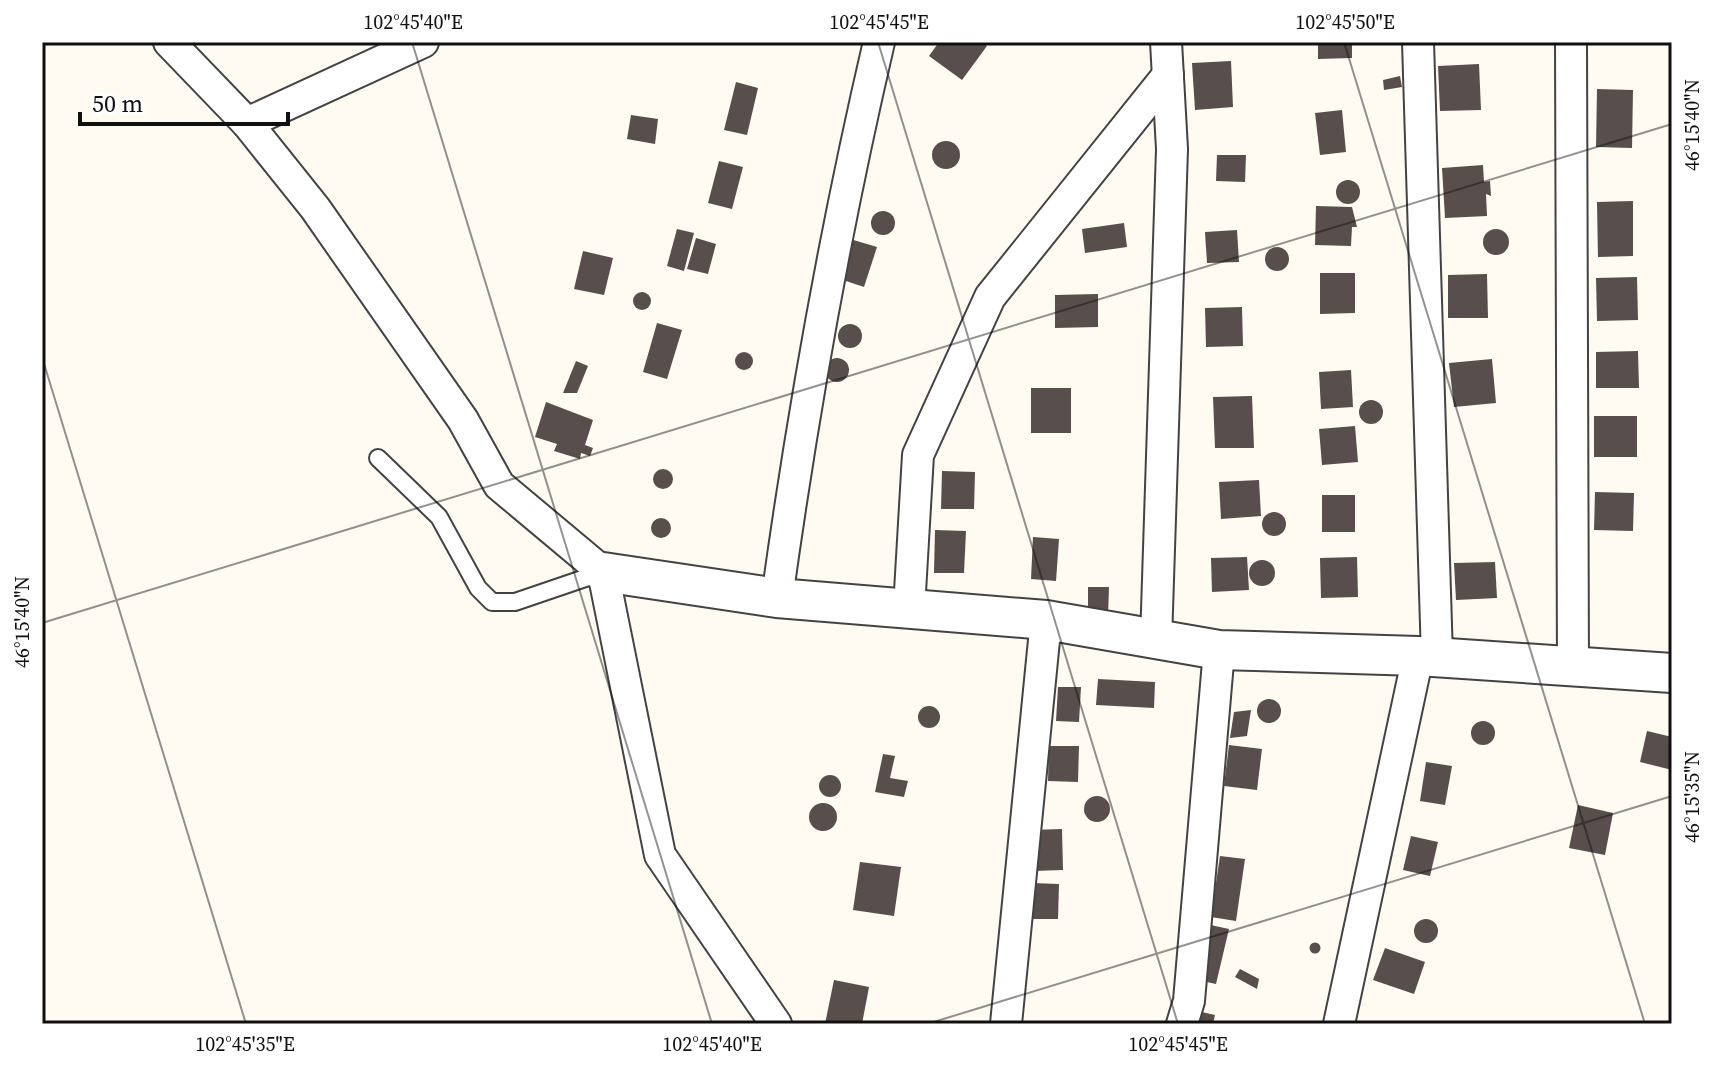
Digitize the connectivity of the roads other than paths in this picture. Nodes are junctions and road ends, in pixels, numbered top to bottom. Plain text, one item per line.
1 (169, 42) edge
2 (423, 42) edge
3 (879, 42) edge
4 (1166, 42) edge
5 (1418, 42) edge
6 (1571, 42) edge
7 (1168, 75) junction
8 (247, 123) junction
9 (378, 458) dead end
10 (603, 572) junction
11 (777, 598) junction
12 (909, 609) junction
13 (1046, 620) junction
14 (1156, 641) junction
15 (1219, 650) junction
16 (1428, 657) junction
17 (1573, 669) junction
18 (1672, 673) edge
19 (776, 1024) edge
20 (1006, 1024) edge
21 (1182, 1024) edge
22 (1339, 1024) edge

1 - 8 street
2 - 8 street
3 - 11 street
4 - 7 street
5 - 16 street
6 - 17 street
7 - 12 street
7 - 14 street
8 - 10 street
9 - 10 lane
10 - 11 street
10 - 19 street
11 - 12 street
12 - 13 street
13 - 14 street
13 - 20 street
14 - 15 street
15 - 16 street
15 - 21 street
16 - 17 street
16 - 22 street
17 - 18 street

